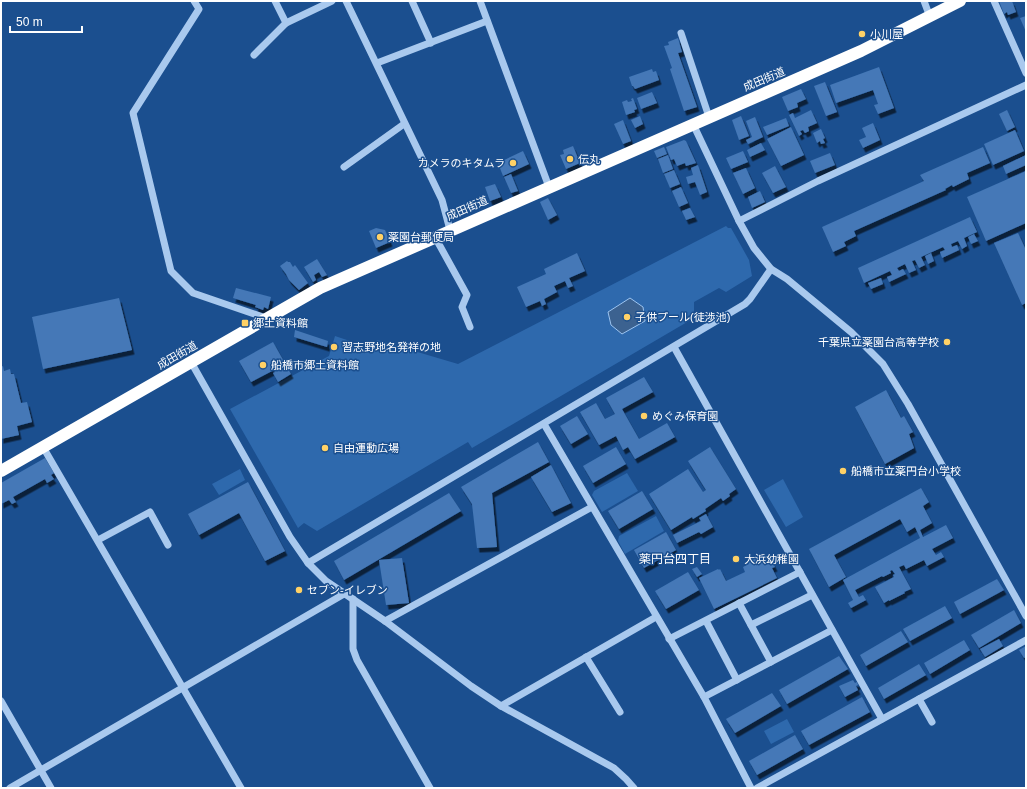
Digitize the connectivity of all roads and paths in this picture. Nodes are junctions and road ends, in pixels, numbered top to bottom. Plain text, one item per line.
1 (194, 1) edge
2 (275, 1) edge
3 (332, 1) edge
4 (346, 1) edge
5 (412, 1) edge
6 (480, 1) edge
7 (924, 1) edge
8 (960, 1) edge
9 (994, 1) edge
10 (930, 17) junction
11 (487, 21) junction
12 (286, 23) junction
13 (681, 32) dead end
14 (431, 43) junction
15 (254, 55) dead end
16 (377, 64) junction
17 (1026, 73) edge
18 (1026, 85) edge
19 (709, 117) junction
20 (404, 124) junction
21 (693, 124) junction
22 (344, 167) dead end
23 (549, 187) junction
24 (739, 221) junction
25 (450, 230) junction
26 (435, 237) junction
27 (771, 269) junction
28 (266, 318) junction
29 (470, 327) dead end
30 (674, 348) junction
31 (191, 362) junction
32 (544, 424) junction
33 (44, 447) junction
34 (1, 471) edge
35 (592, 507) junction
36 (98, 540) junction
37 (168, 545) dead end
38 (308, 563) junction
39 (800, 572) junction
40 (344, 594) junction
41 (812, 595) junction
42 (352, 599) junction
43 (739, 603) junction
44 (1026, 616) edge
45 (656, 617) junction
46 (385, 620) junction
47 (706, 620) junction
48 (751, 625) junction
49 (832, 630) junction
50 (669, 639) junction
51 (1026, 640) edge
52 (586, 657) junction
53 (771, 662) junction
54 (737, 680) junction
55 (183, 688) junction
56 (704, 697) junction
57 (919, 699) junction
58 (1, 701) edge
59 (501, 706) junction
60 (620, 712) dead end
61 (882, 719) junction
62 (932, 722) dead end
63 (41, 770) junction
64 (10, 788) edge
65 (51, 788) edge
66 (241, 788) edge
67 (430, 788) edge
68 (634, 788) edge
69 (751, 788) edge
70 (756, 788) edge

1 - 28 street
2 - 12 street
3 - 12 street
4 - 16 street
5 - 14 street
6 - 11 street
7 - 10 street
8 - 10 highway, 成田街道
9 - 17 street
10 - 19 highway, 成田街道
11 - 14 street
11 - 23 street
12 - 15 street
13 - 19 street
14 - 16 street
16 - 20 street
18 - 24 street
19 - 21 highway, 成田街道
20 - 22 street
20 - 25 street
21 - 23 highway, 成田街道
21 - 24 street
23 - 25 highway, 成田街道
24 - 27 street
25 - 26 highway, 成田街道
26 - 28 highway, 成田街道
26 - 29 street
27 - 30 street
27 - 44 street
28 - 31 highway, 成田街道
30 - 32 street
30 - 39 street
31 - 33 highway, 成田街道
31 - 38 street
32 - 35 street
32 - 38 street
33 - 34 highway, 成田街道
33 - 36 street
35 - 45 street
35 - 46 street
36 - 37 street
36 - 55 street
38 - 40 street
39 - 41 street
39 - 43 street
40 - 42 street
40 - 55 street
41 - 48 street
41 - 49 street
42 - 46 street
42 - 67 street
43 - 47 street
43 - 48 street
45 - 50 street
45 - 52 street
46 - 59 street
47 - 50 street
47 - 54 street
48 - 53 street
49 - 53 street
49 - 61 street
50 - 56 street
51 - 57 street
52 - 59 street
52 - 60 street
53 - 54 street
54 - 56 street
55 - 63 street
55 - 66 street
56 - 69 street
57 - 61 street
57 - 62 street
58 - 63 street
59 - 68 street
61 - 70 street
63 - 64 street
63 - 65 street

